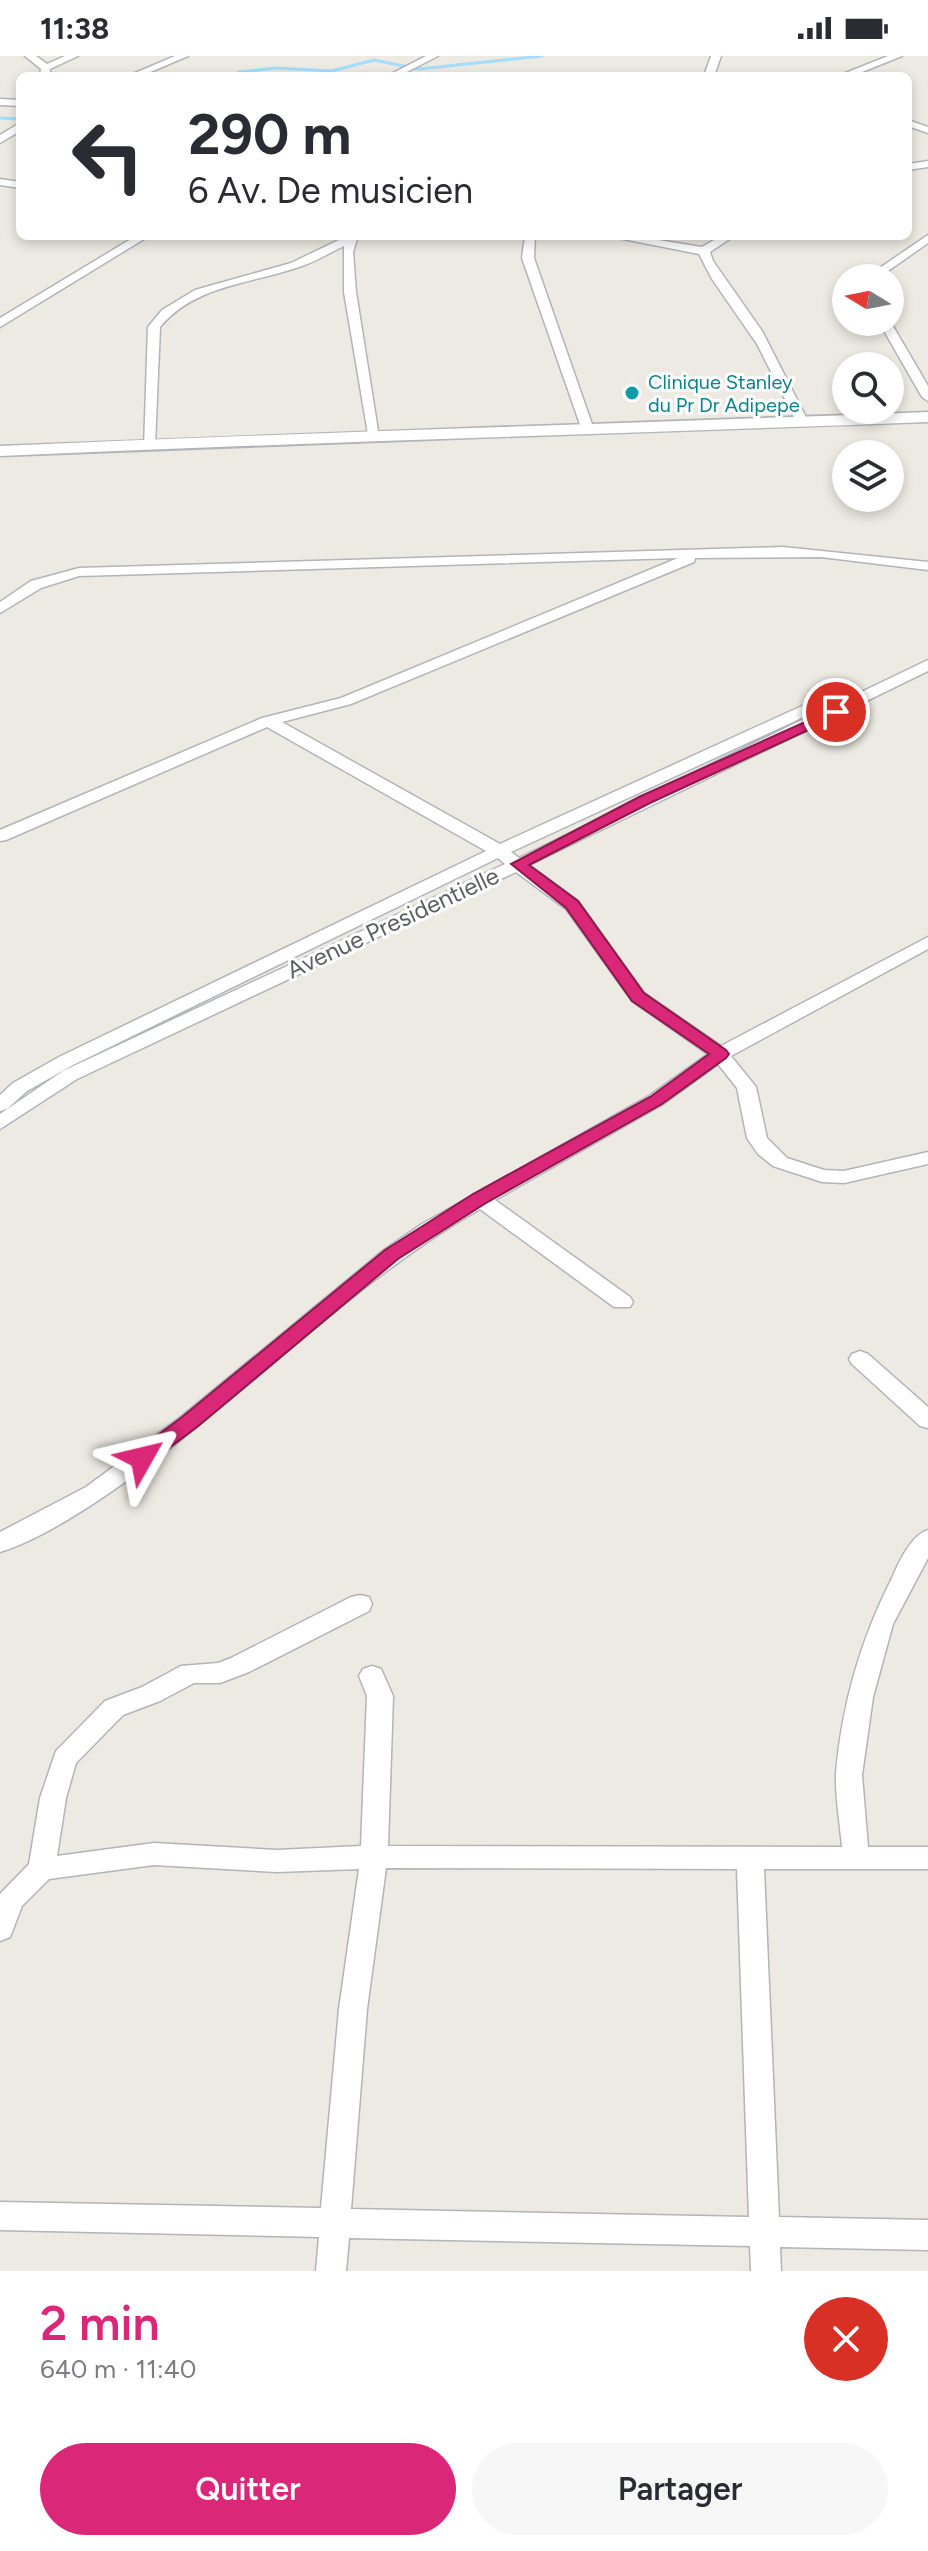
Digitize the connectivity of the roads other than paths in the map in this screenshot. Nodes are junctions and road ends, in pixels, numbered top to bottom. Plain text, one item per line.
1 (30, 56) edge
2 (73, 56) edge
3 (183, 56) edge
4 (433, 56) edge
5 (897, 56) edge
6 (46, 72) edge
7 (143, 72) edge
8 (400, 72) edge
9 (854, 72) edge
10 (928, 238) edge
11 (137, 240) edge
12 (346, 240) edge
13 (351, 240) edge
14 (530, 240) edge
15 (637, 240) edge
16 (722, 240) edge
17 (704, 251) junction
18 (891, 264) edge
19 (0, 323) edge
20 (893, 336) edge
21 (928, 397) edge
22 (928, 417) edge
23 (803, 423) junction
24 (588, 430) junction
25 (374, 434) junction
26 (149, 445) junction
27 (0, 451) edge
28 (713, 552) junction
29 (928, 566) edge
30 (0, 609) edge
31 (928, 665) edge
32 (268, 721) junction
33 (637, 795) junction
34 (0, 836) edge
35 (499, 851) junction
36 (519, 864) junction
37 (928, 942) edge
38 (720, 1054) junction
39 (0, 1105) edge
40 (0, 1123) edge
41 (928, 1158) edge
42 (480, 1199) junction
43 (622, 1302) dead end
44 (860, 1359) dead end
45 (928, 1420) edge
46 (928, 1539) edge
47 (0, 1543) edge
48 (360, 1604) dead end
49 (372, 1676) dead end
50 (750, 1856) junction
51 (374, 1857) junction
52 (856, 1857) junction
53 (928, 1858) edge
54 (42, 1869) junction
55 (0, 1929) edge
56 (0, 2216) edge
57 (335, 2223) junction
58 (765, 2231) junction
59 (928, 2235) edge
60 (331, 2271) edge
61 (766, 2271) edge

1 - 6 street
2 - 6 street
3 - 7 street
4 - 8 street
5 - 9 street
10 - 18 street
11 - 19 street
12 - 26 street
13 - 25 street
14 - 24 street
15 - 17 street
16 - 17 street
17 - 23 street
20 - 21 street
22 - 23 street
23 - 24 street
24 - 25 street
25 - 26 street
26 - 27 street
28 - 29 street
28 - 30 street
28 - 32 street
31 - 33 street, Avenue Presidentielle
32 - 34 street
32 - 35 street
33 - 35 street, Avenue Presidentielle
33 - 36 street, Avenue Presidentielle
35 - 36 street
35 - 39 street, Avenue Presidentielle
36 - 38 street
36 - 40 street, Avenue Presidentielle
37 - 38 street
38 - 41 street
38 - 42 street
42 - 43 street
42 - 47 street
44 - 45 street
46 - 52 street
48 - 54 street
49 - 51 street
50 - 51 street
50 - 52 street
50 - 58 street
51 - 54 street
51 - 57 street
52 - 53 street
54 - 55 street
56 - 57 street
57 - 58 street
57 - 60 street
58 - 59 street
58 - 61 street

